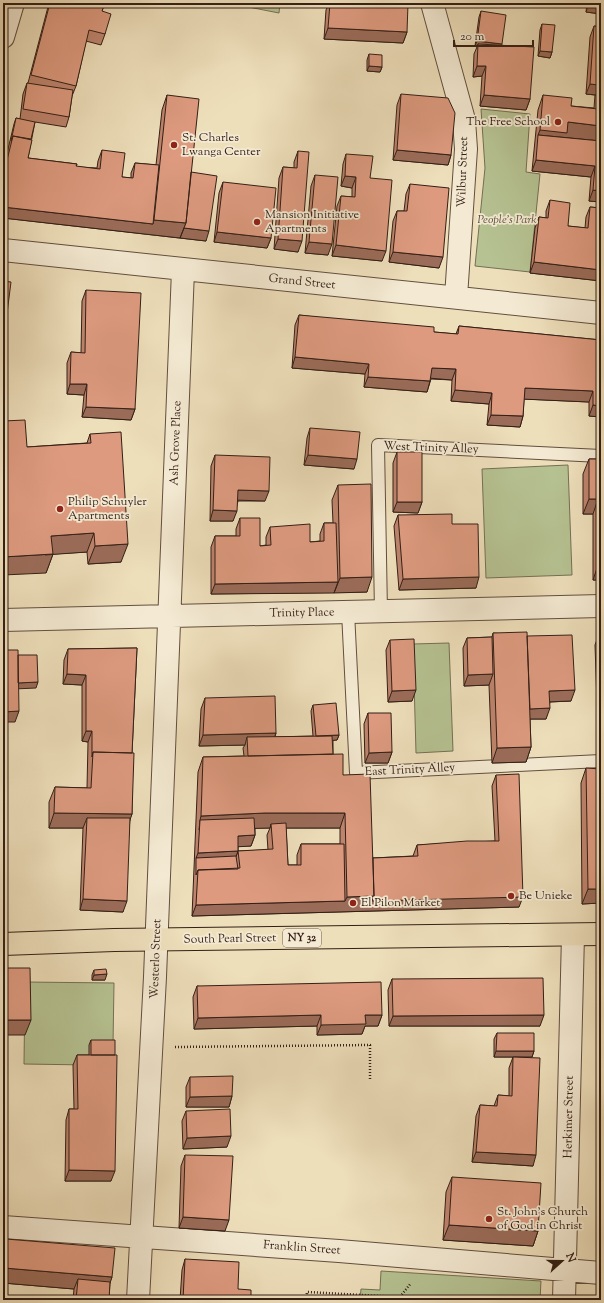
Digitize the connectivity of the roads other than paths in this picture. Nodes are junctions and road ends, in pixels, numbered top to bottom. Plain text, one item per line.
1 (13, 3) edge
2 (432, 3) edge
3 (3, 37) edge
4 (3, 250) edge
5 (183, 270) junction
6 (456, 297) junction
7 (601, 313) edge
8 (601, 456) edge
9 (601, 606) edge
10 (348, 612) junction
11 (381, 612) junction
12 (169, 617) junction
13 (3, 620) edge
14 (601, 761) edge
15 (601, 934) edge
16 (573, 935) junction
17 (156, 940) junction
18 (3, 944) edge
19 (3, 1227) edge
20 (142, 1237) junction
21 (566, 1271) junction
22 (601, 1273) edge
23 (138, 1300) edge
24 (564, 1300) edge

1 - 3 street
2 - 6 street, Wilbur Street
4 - 5 street, Grand Street
5 - 6 street, Grand Street
5 - 12 street, Ash Grove Place
6 - 7 street, Grand Street
8 - 11 lane, West Trinity Alley
9 - 11 street, Trinity Place
10 - 11 street, Trinity Place
10 - 12 street, Trinity Place
10 - 14 lane, East Trinity Alley
12 - 13 street, Trinity Place
12 - 17 street, Westerlo Street
15 - 16 main road, South Pearl Street / NY 32
16 - 17 main road, South Pearl Street / NY 32
16 - 21 street, Herkimer Street
17 - 18 main road, South Pearl Street / NY 32
17 - 20 street, Westerlo Street
19 - 20 street, Franklin Street
20 - 21 street, Franklin Street
20 - 23 street, Westerlo Street
21 - 22 street, Franklin Street
21 - 24 street, Herkimer Street

